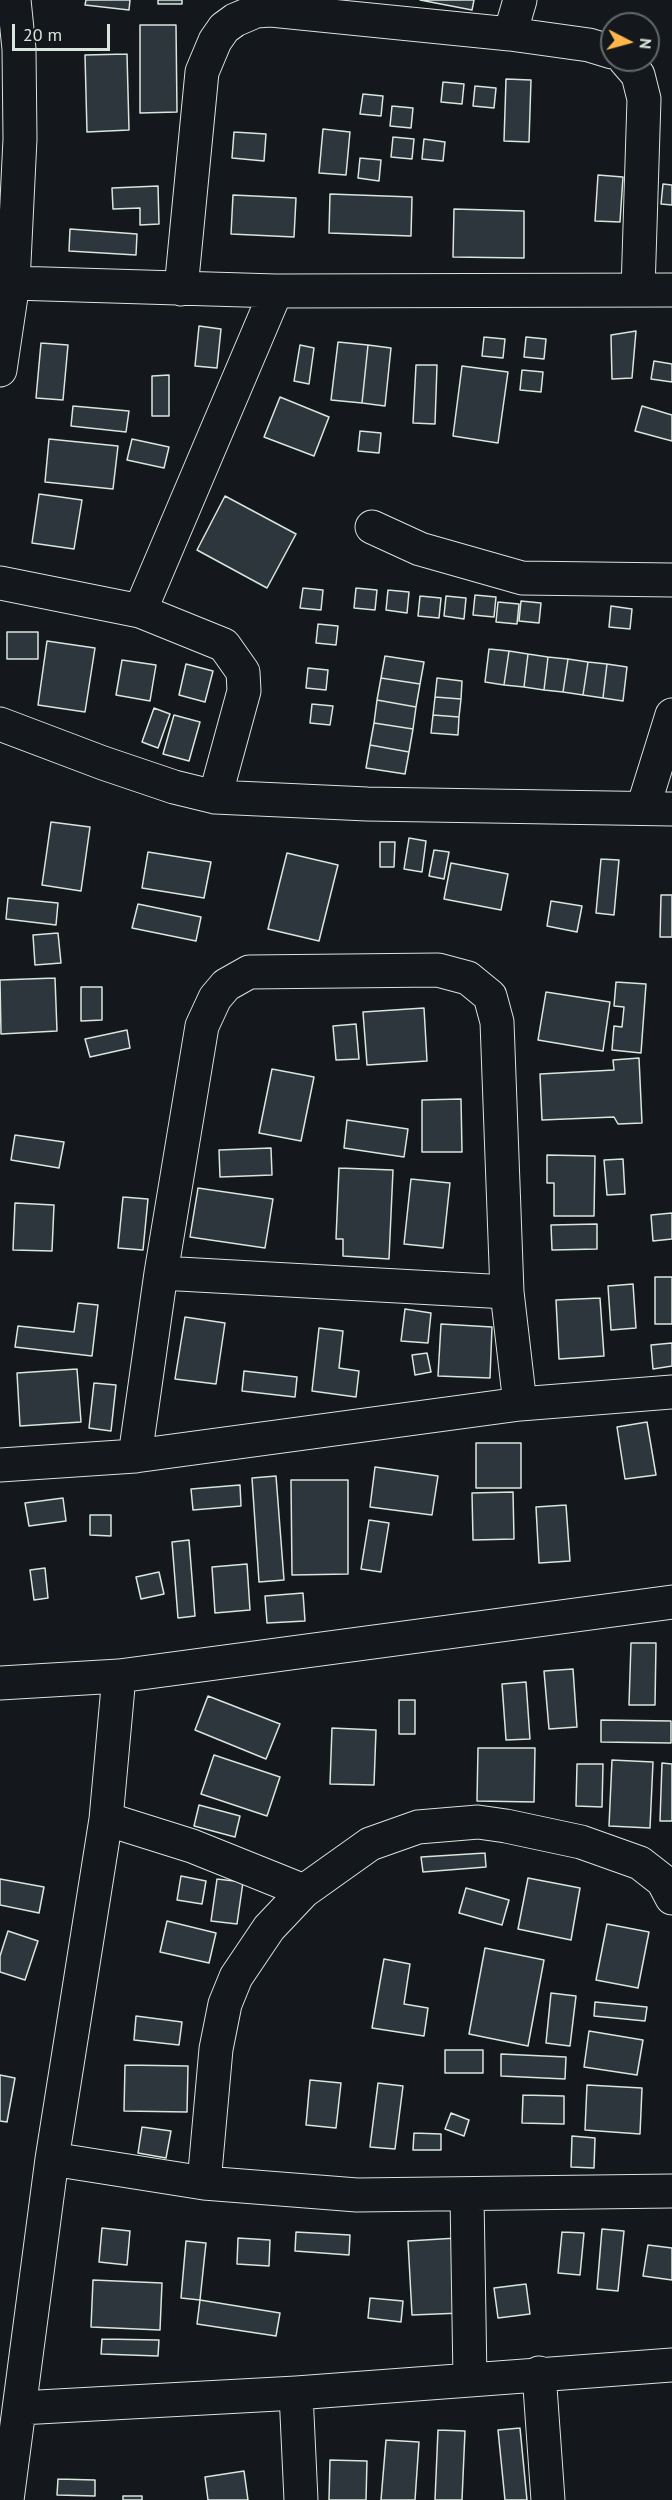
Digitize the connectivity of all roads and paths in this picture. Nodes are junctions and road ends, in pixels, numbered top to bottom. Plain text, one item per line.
1 (14, 0) edge
2 (520, 0) edge
3 (242, 8) edge
4 (510, 34) junction
5 (600, 48) edge
6 (635, 72) edge
7 (13, 283) junction
8 (180, 289) junction
9 (638, 290) junction
10 (672, 290) edge
11 (276, 291) junction
12 (0, 370) edge
13 (372, 527) dead end
14 (672, 580) edge
15 (0, 583) edge
16 (140, 610) junction
17 (672, 715) edge
18 (0, 724) edge
19 (215, 797) junction
20 (658, 809) edge
21 (161, 1273) junction
22 (507, 1292) junction
23 (672, 1392) edge
24 (520, 1404) junction
25 (135, 1456) junction
26 (0, 1465) edge
27 (672, 1602) edge
28 (119, 1676) junction
29 (0, 1683) edge
30 (106, 1819) junction
31 (304, 1891) junction
32 (672, 1898) edge
33 (52, 2158) junction
34 (204, 2183) junction
35 (672, 2191) edge
36 (467, 2196) junction
37 (672, 2365) edge
38 (539, 2373) junction
39 (470, 2380) junction
40 (296, 2393) junction
41 (20, 2408) junction
42 (7, 2500) edge
43 (301, 2500) edge
44 (548, 2500) edge

1 - 7 street
2 - 4 street
3 - 4 street
3 - 8 street
4 - 5 street
6 - 9 street
7 - 8 street
7 - 12 street
8 - 11 street
9 - 10 street
9 - 11 street
11 - 16 street
13 - 14 street
15 - 16 street
16 - 19 street
17 - 20 street
18 - 19 street
19 - 20 street
21 - 22 street
21 - 22 street
21 - 25 street
22 - 24 street
23 - 24 street
24 - 25 street
25 - 26 street
27 - 28 street
28 - 29 street
28 - 30 street
30 - 31 street
30 - 33 street
31 - 32 street
31 - 34 street
33 - 34 street
33 - 41 street
34 - 36 street
35 - 36 street
36 - 39 street
37 - 38 street
38 - 39 street
38 - 44 street
39 - 40 street
40 - 41 street
40 - 43 street
41 - 42 street

